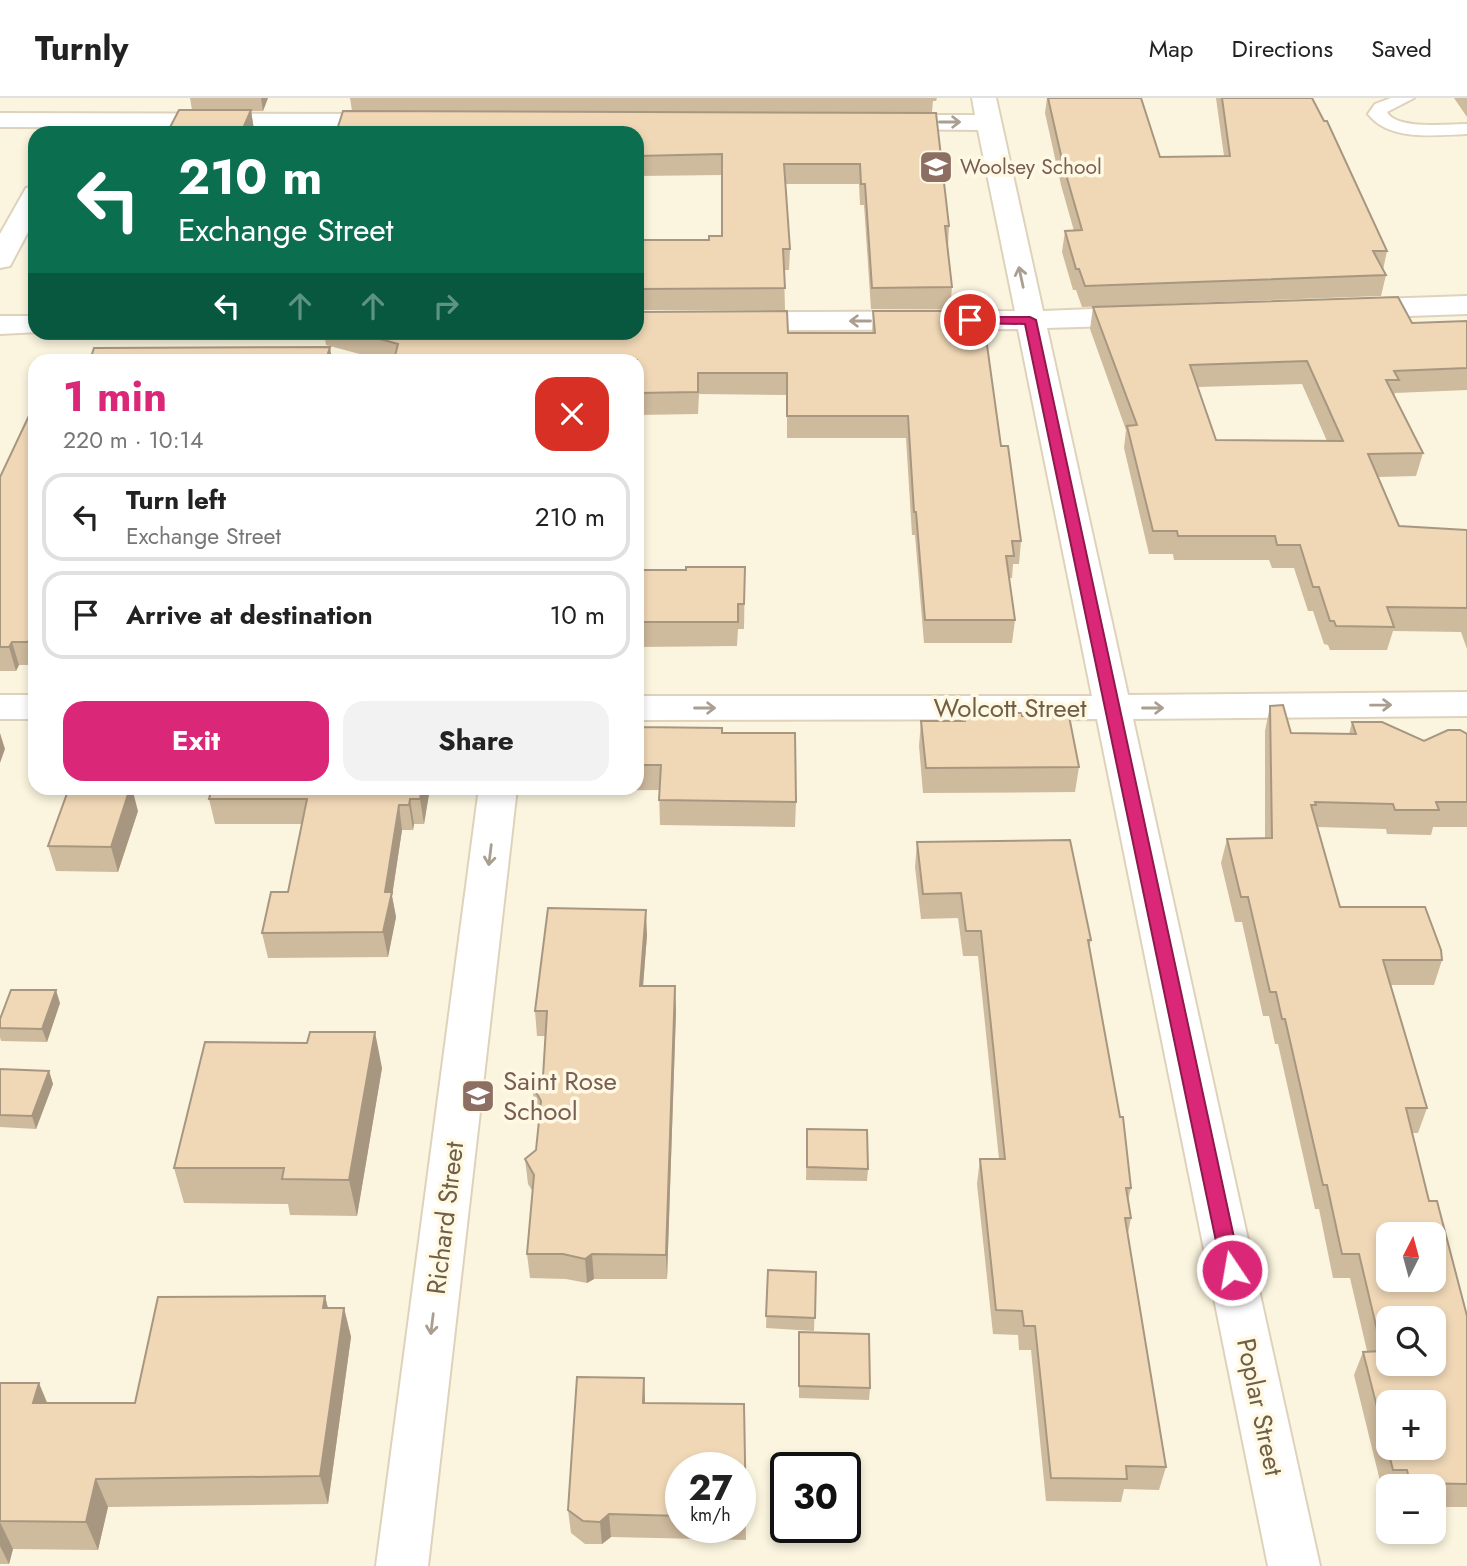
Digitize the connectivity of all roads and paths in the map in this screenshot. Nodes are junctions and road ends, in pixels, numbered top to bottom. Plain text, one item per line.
1 (1406, 98) edge
2 (987, 110) edge
3 (76, 117) edge
4 (0, 120) edge
5 (423, 121) edge
6 (864, 122) edge
7 (1467, 129) edge
8 (28, 207) edge
9 (0, 260) edge
10 (1467, 305) edge
11 (1318, 310) edge
12 (1169, 315) edge
13 (1030, 320) junction
14 (644, 322) edge
15 (0, 325) edge
16 (28, 325) edge
17 (1467, 704) edge
18 (0, 707) edge
19 (28, 707) edge
20 (644, 708) edge
21 (1112, 708) junction
22 (497, 795) edge
23 (402, 1566) edge
24 (1294, 1566) edge

1 - 7 lane
6 -> 2 street
13 -> 2 street, Poplar Street
3 - 4 street
3 - 5 street
8 - 9 street
10 - 11 street
12 - 13 street
13 -> 14 street
13 - 21 street, Poplar Street
15 - 16 street
21 -> 17 street, Wolcott Street
18 - 19 street
20 -> 21 street, Wolcott Street
21 - 24 street, Poplar Street
22 -> 23 street, Richard Street

